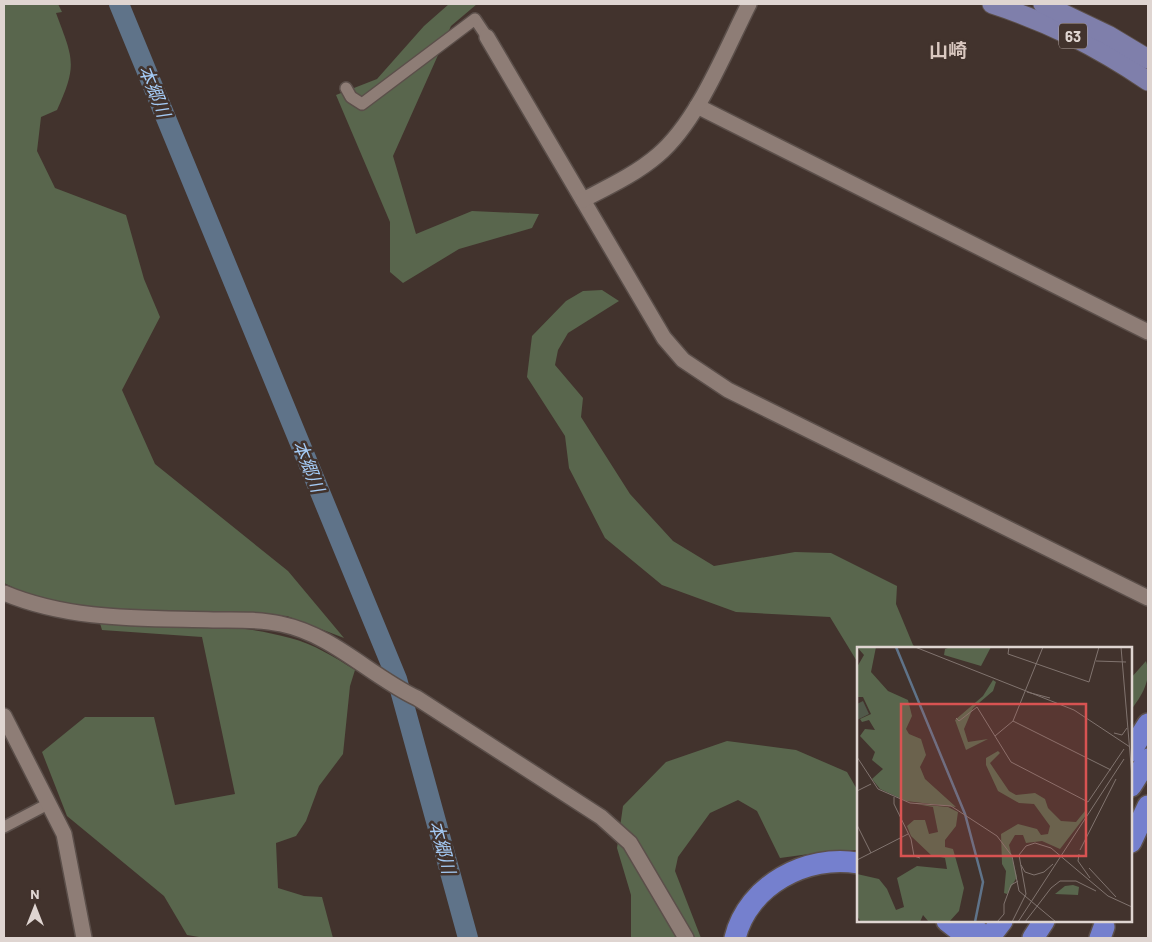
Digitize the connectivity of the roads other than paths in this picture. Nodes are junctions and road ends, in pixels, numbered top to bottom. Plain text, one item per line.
1 (748, 4) edge
2 (992, 4) edge
3 (1043, 4) edge
4 (487, 37) joint
5 (1148, 59) edge
6 (1148, 81) edge
7 (346, 88) dead end
8 (697, 106) junction
9 (583, 200) junction
10 (1148, 332) edge
11 (4, 593) edge
12 (1148, 598) edge
13 (4, 716) edge
14 (1148, 724) edge
15 (1132, 746) edge
16 (1132, 749) edge
17 (1148, 759) edge
18 (1132, 784) edge
19 (48, 804) junction
20 (1148, 806) edge
21 (4, 826) edge
22 (1132, 840) edge
23 (857, 863) edge
24 (857, 874) edge
25 (950, 922) edge
26 (1000, 922) edge
27 (1018, 922) edge
28 (1043, 922) edge
29 (977, 933) edge
30 (84, 938) edge
31 (686, 938) edge
32 (735, 938) edge
33 (747, 938) edge
34 (1007, 938) edge
35 (1033, 938) edge

1 - 8 street
2 - 6 main road, 63
3 - 5 main road, 63
4 - 7 street
4 - 9 street
8 - 9 street
8 - 10 street
9 - 12 street
11 - 31 street
13 - 19 street
14 - 15 highway
14 - 16 highway
17 - 18 highway
19 - 21 street
19 - 30 street
20 - 22 highway
23 - 32 highway
24 - 33 highway
25 - 29 highway
26 - 29 highway
27 - 34 highway
28 - 35 highway

